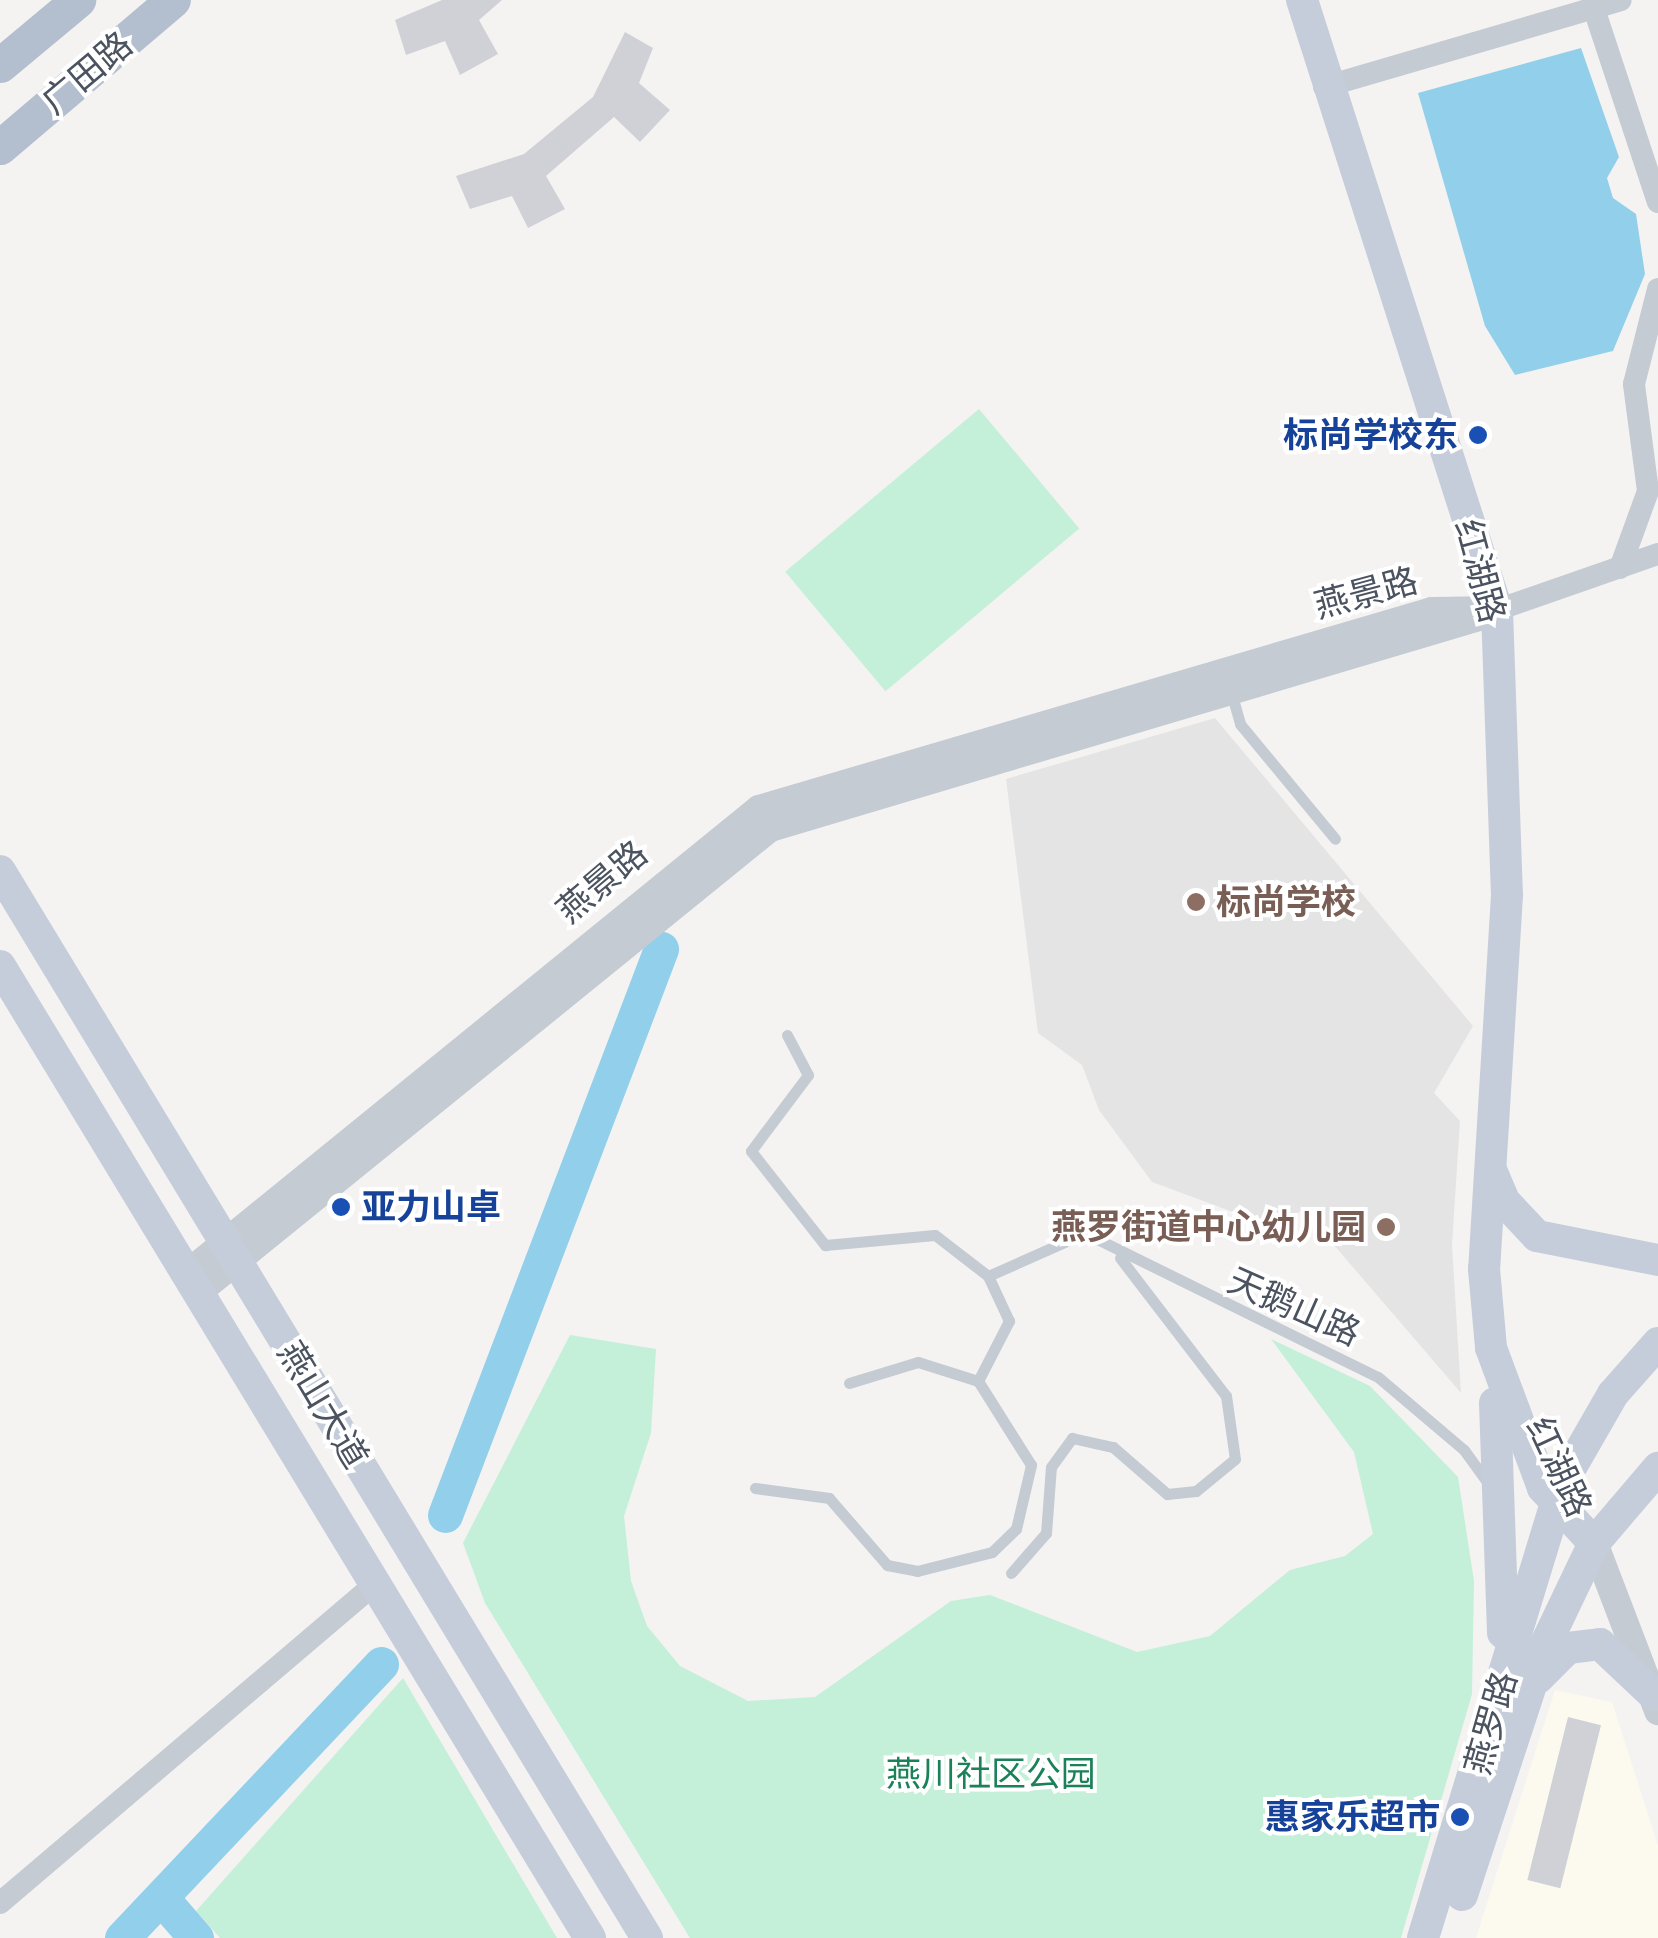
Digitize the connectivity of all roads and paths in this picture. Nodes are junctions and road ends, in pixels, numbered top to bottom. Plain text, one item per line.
1 (78, 0) edge
2 (173, 0) edge
3 (1302, 0) edge
4 (1621, 0) edge
5 (1595, 12) junction
6 (0, 66) edge
7 (1324, 87) junction
8 (0, 147) edge
9 (1658, 202) edge
10 (1658, 289) edge
11 (1658, 554) edge
12 (1620, 568) junction
13 (1497, 610) junction
14 (1232, 692) junction
15 (1335, 839) dead end
16 (0, 871) edge
17 (0, 966) edge
18 (787, 1035) dead end
19 (1489, 1166) junction
20 (230, 1253) junction
21 (1117, 1255) junction
22 (1658, 1260) edge
23 (988, 1276) junction
24 (193, 1283) junction
25 (1658, 1343) edge
26 (1490, 1348) junction
27 (978, 1380) junction
28 (849, 1383) dead end
29 (1658, 1468) edge
30 (755, 1488) dead end
31 (1558, 1494) junction
32 (1503, 1508) junction
33 (1594, 1542) junction
34 (1011, 1573) dead end
35 (376, 1584) junction
36 (1532, 1685) junction
37 (1500, 1694) junction
38 (1656, 1703) edge
39 (0, 1902) edge
40 (590, 1938) edge
41 (648, 1938) edge
42 (1423, 1938) edge
43 (1446, 1938) edge

1 - 6 main road, 广田路
2 - 8 main road, 广田路
3 - 7 main road, 红湖路
4 - 5 street
5 - 7 street
5 - 9 street
7 - 13 main road, 红湖路
10 - 12 street
11 - 12 street
12 - 13 street
13 - 14 street, 燕景路
13 - 19 main road, 红湖路
13 - 20 street, 燕景路
14 - 15 lane
14 - 20 street, 燕景路
16 - 20 main road, 燕山大道
17 - 24 main road, 燕山大道
18 - 23 lane
19 - 22 main road
19 - 26 main road, 红湖路
19 - 31 main road, 红湖路
20 - 24 street, 燕景路
20 - 41 main road, 燕山大道
21 - 23 lane, 天鹅山路
21 - 32 lane, 天鹅山路
21 - 34 lane
23 - 27 lane
24 - 35 main road, 燕山大道
25 - 31 main road, 燕罗路
26 - 31 main road, 红湖路
26 - 32 main road
27 - 28 lane
27 - 30 lane
29 - 33 main road, 燕罗路
31 - 33 main road, 红湖路
31 - 37 main road, 燕罗路
32 - 37 main road
33 - 36 main road, 燕罗路
33 - 38 street
35 - 39 street
35 - 40 main road, 燕山大道
36 - 38 main road
36 - 43 main road, 燕罗路
37 - 42 main road, 燕罗路

